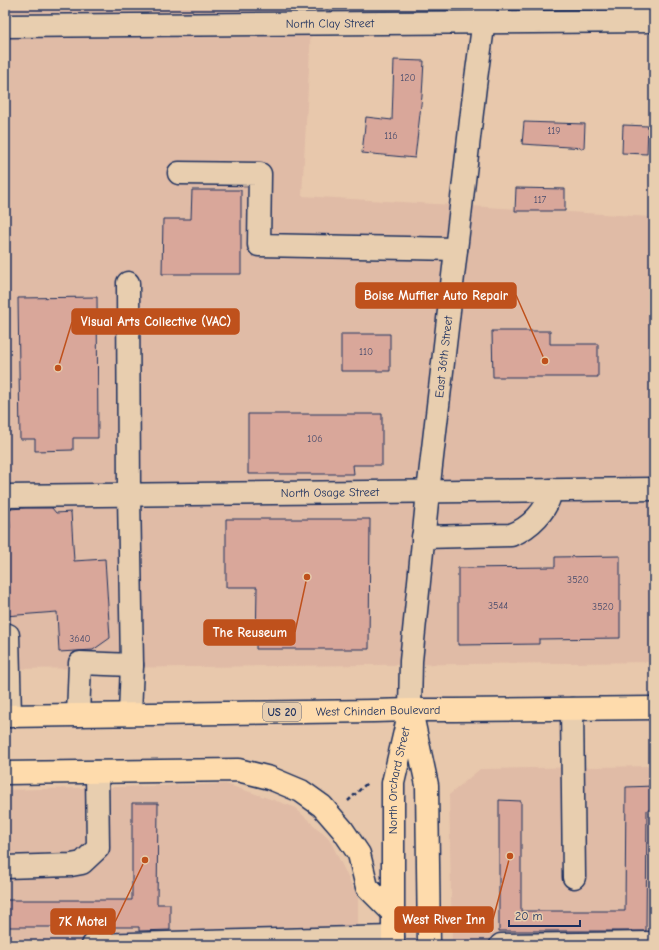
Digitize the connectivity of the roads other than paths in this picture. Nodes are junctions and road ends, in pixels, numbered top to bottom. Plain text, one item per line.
1 (485, 14) edge
2 (650, 16) edge
3 (5, 26) edge
4 (179, 173) dead end
5 (456, 249) junction
6 (128, 283) dead end
7 (654, 489) edge
8 (552, 490) junction
9 (428, 492) junction
10 (129, 494) junction
11 (5, 496) edge
12 (423, 537) junction
13 (5, 634) edge
14 (132, 665) junction
15 (654, 708) edge
16 (572, 709) junction
17 (410, 710) junction
18 (130, 714) junction
19 (78, 715) junction
20 (7, 716) edge
21 (97, 772) junction
22 (5, 773) edge
23 (5, 867) edge
24 (574, 877) dead end
25 (392, 912) junction
26 (393, 941) edge
27 (654, 943) edge
28 (93, 945) edge
29 (429, 945) edge
30 (501, 945) edge

1 - 2 street, North Clay Street
1 - 3 street, North Clay Street
1 - 5 street, East 36th Street
4 - 5 street
5 - 9 street, East 36th Street
6 - 10 street
7 - 8 street, North Osage Street
8 - 9 street, North Osage Street
8 - 12 street
9 - 10 street, North Osage Street
9 - 12 street, East 36th Street
10 - 11 street, North Osage Street
10 - 14 street
12 - 17 street, East 36th Street
13 - 20 street
14 - 18 street
14 - 19 street
15 - 16 main road, West Chinden Boulevard / US 20
16 - 17 main road, West Chinden Boulevard / US 20
16 - 24 street
17 - 18 main road, West Chinden Boulevard / US 20
17 - 25 main road, North Orchard Street
17 - 29 main road, North Orchard Street
18 - 19 main road, West Chinden Boulevard / US 20
19 - 20 main road, West Chinden Boulevard / US 20
21 - 22 main road
21 - 23 street
21 - 25 main road
25 - 26 main road, North Orchard Street
26 - 28 street
27 - 30 street

